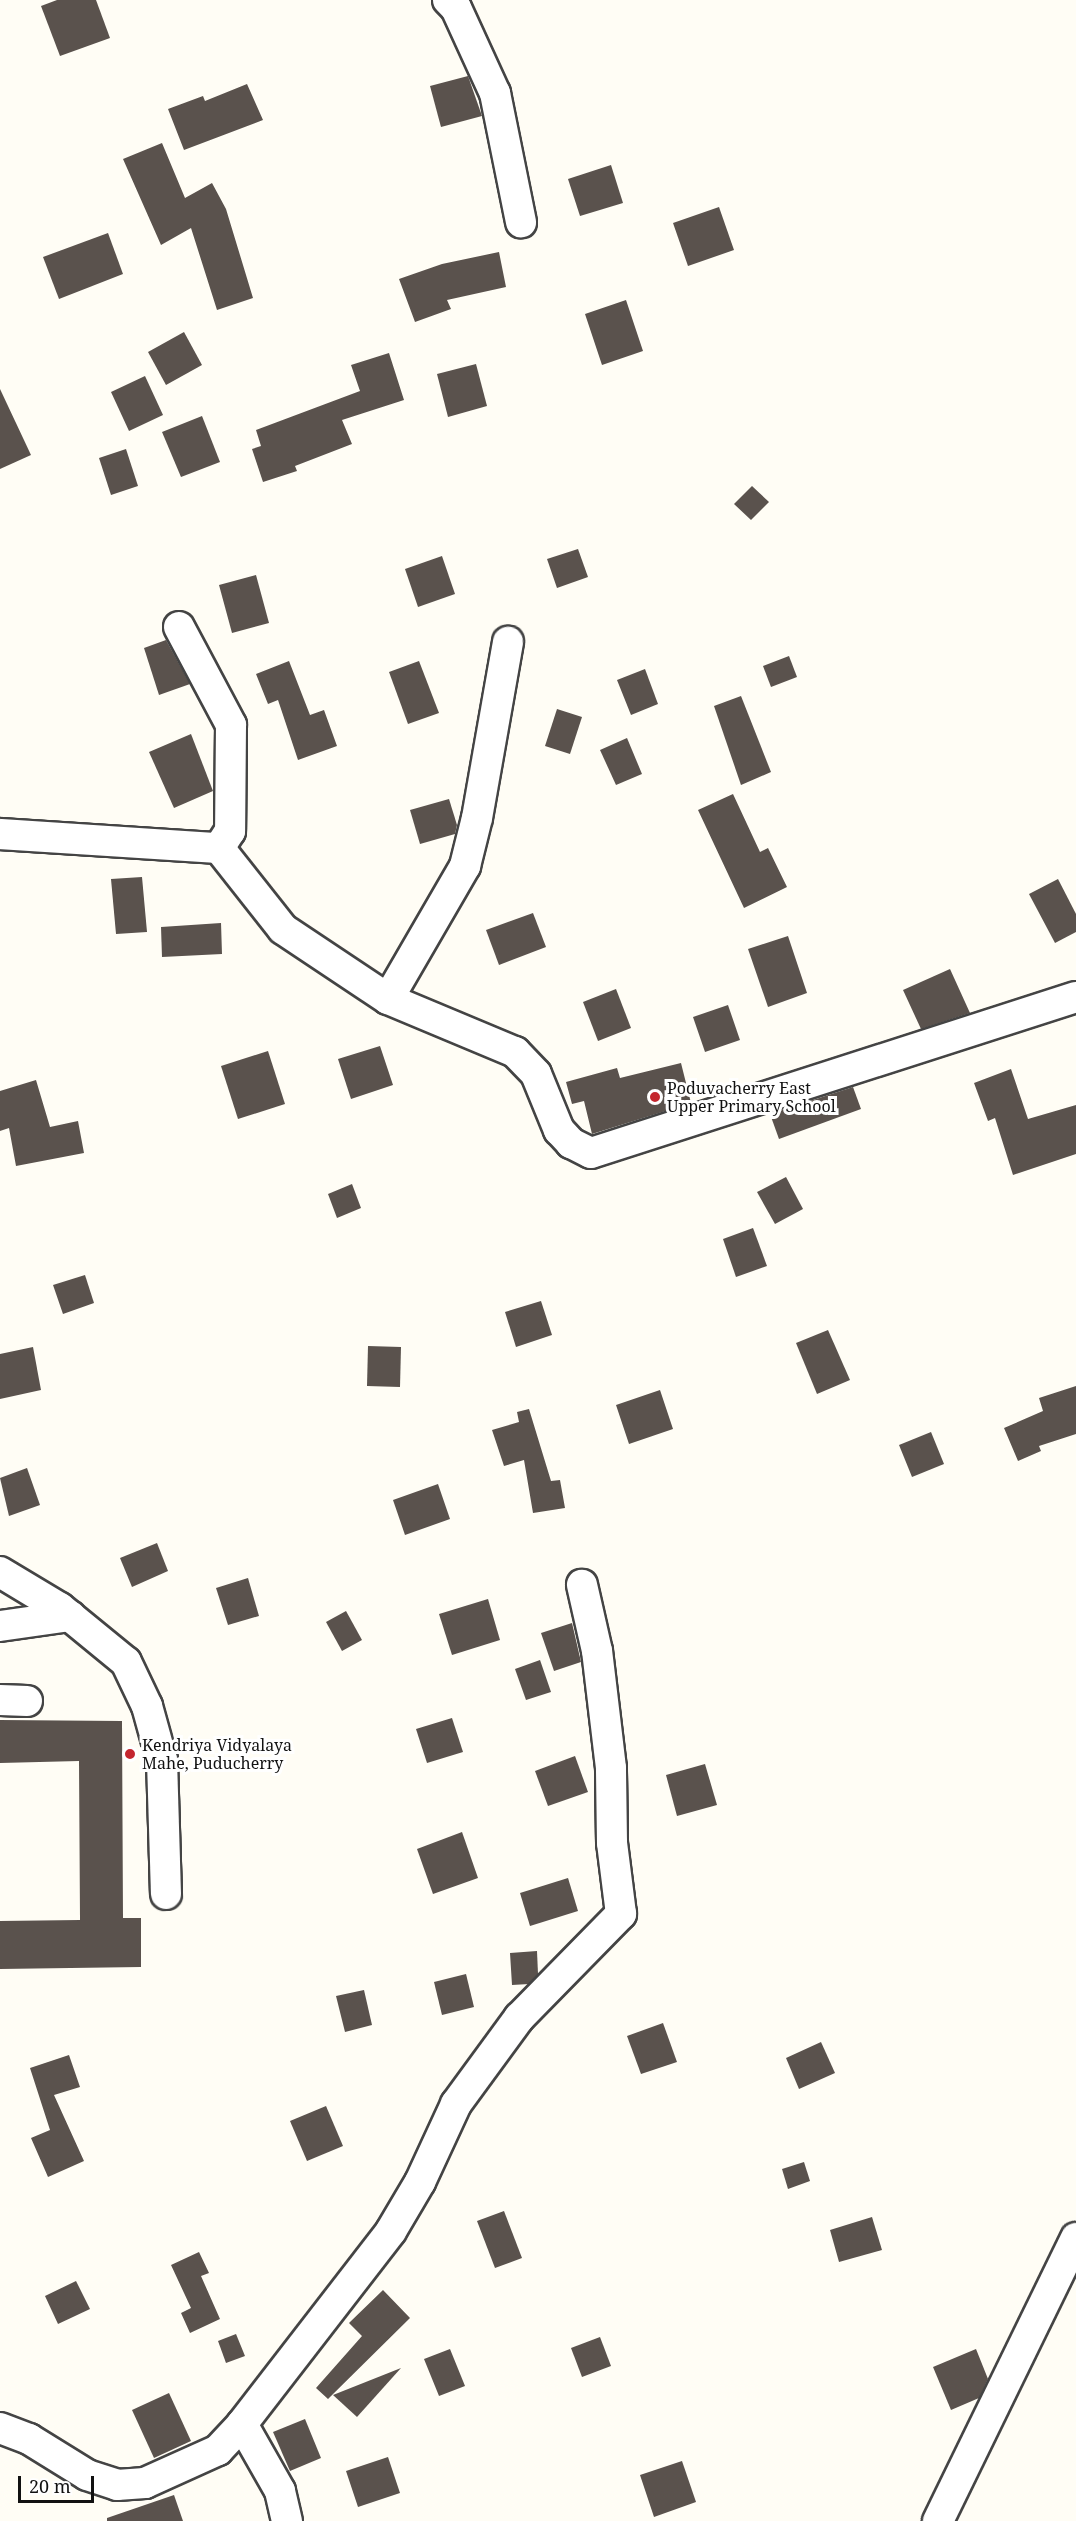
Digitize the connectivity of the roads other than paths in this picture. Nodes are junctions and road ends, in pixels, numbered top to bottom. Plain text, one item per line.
1 (448, 0) edge
2 (521, 222) dead end
3 (179, 627) dead end
4 (508, 642) dead end
5 (0, 834) edge
6 (219, 848) junction
7 (1076, 997) edge
8 (388, 999) junction
9 (0, 1572) edge
10 (582, 1585) dead end
11 (70, 1616) junction
12 (0, 1626) edge
13 (166, 1894) dead end
14 (1076, 2238) edge
15 (243, 2424) junction
16 (0, 2427) edge
17 (287, 2521) edge
18 (938, 2521) edge

1 - 2 street
3 - 6 street
4 - 8 street
5 - 6 street
6 - 8 street
7 - 8 street
9 - 11 street
10 - 15 street
11 - 12 street
11 - 13 street
14 - 18 street
15 - 16 street
15 - 17 street

